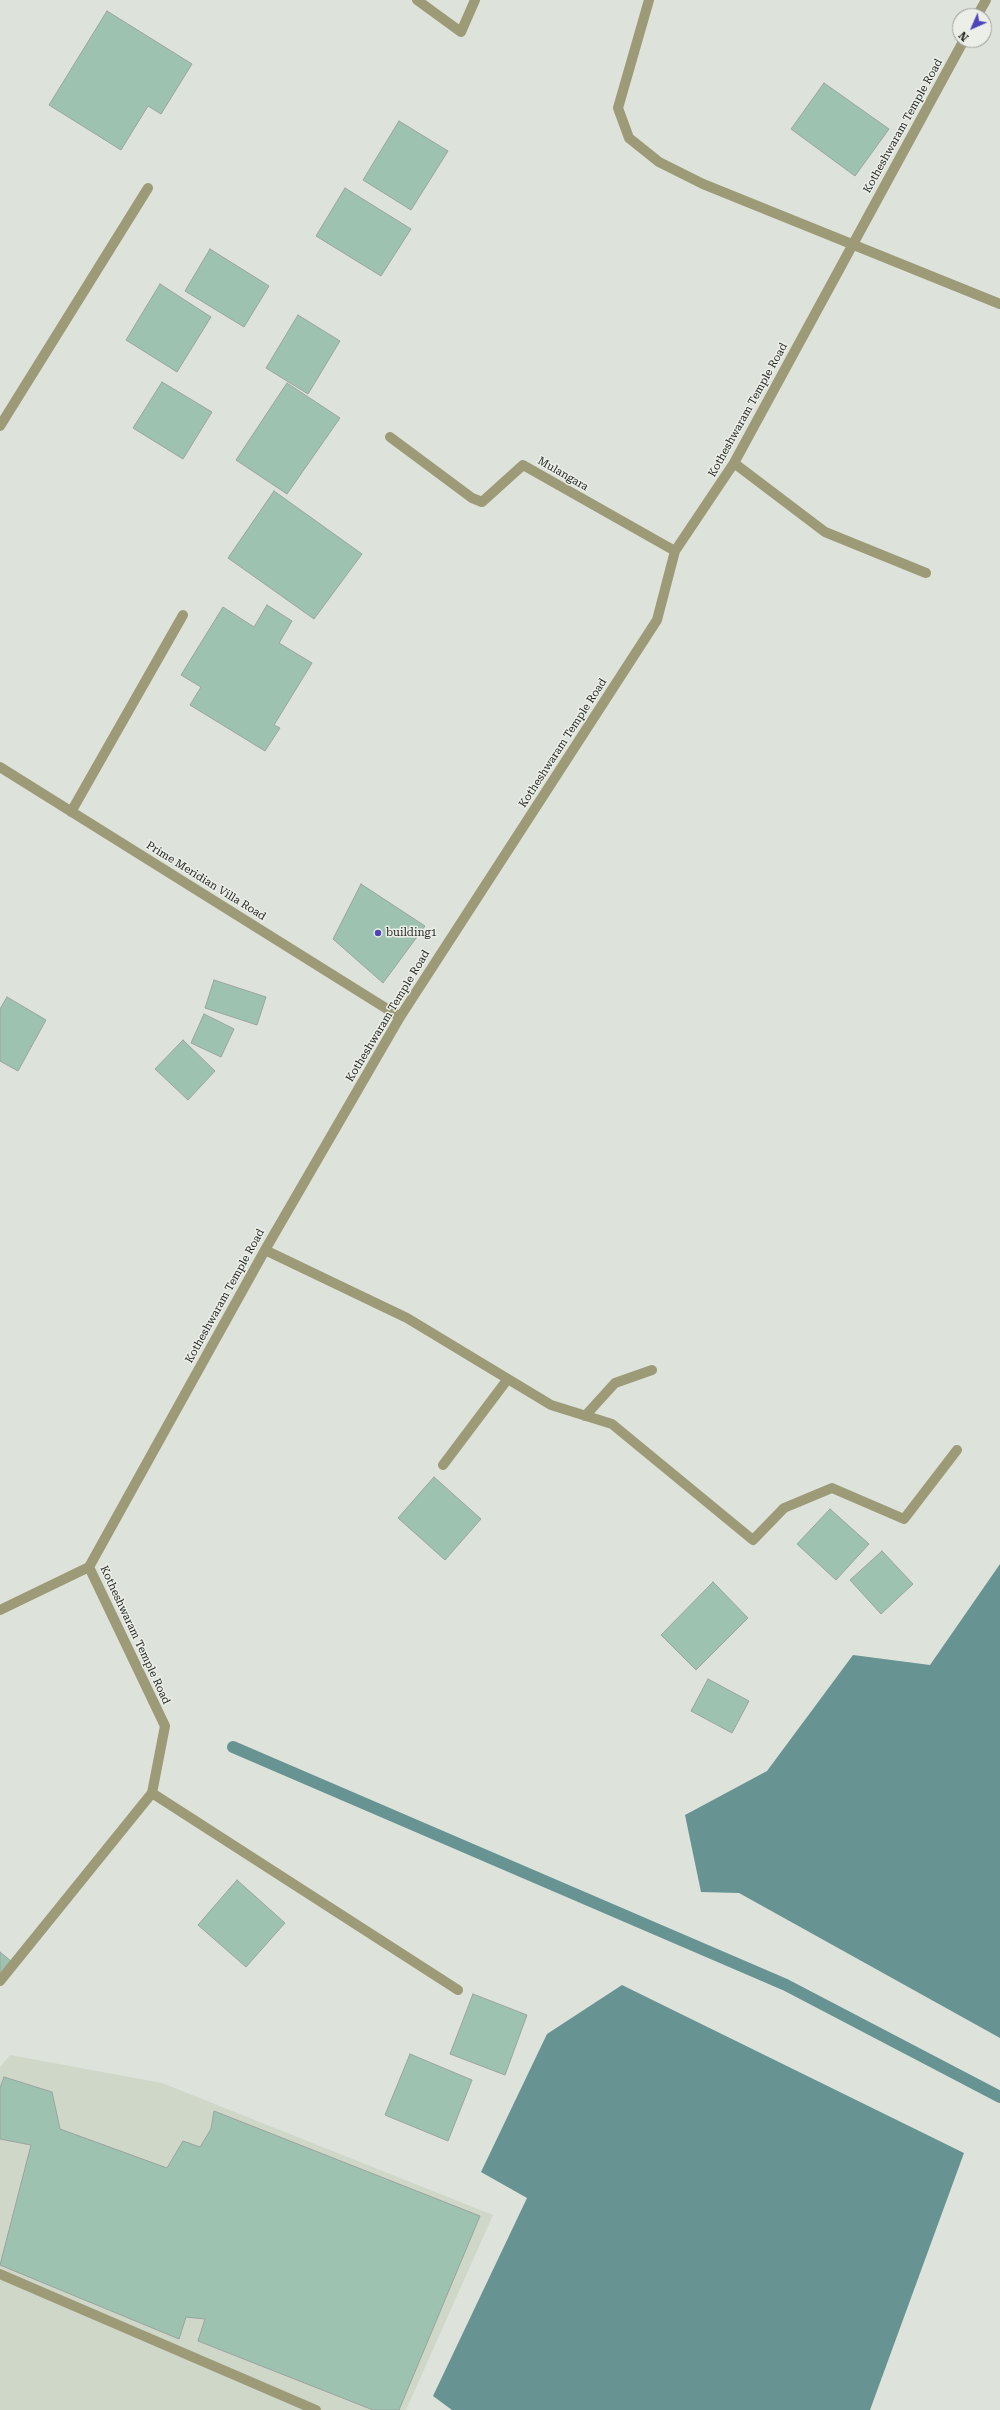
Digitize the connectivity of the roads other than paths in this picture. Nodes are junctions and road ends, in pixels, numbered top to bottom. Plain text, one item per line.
1 (417, 0) edge
2 (475, 0) edge
3 (649, 0) edge
4 (960, 48) edge
5 (148, 188) dead end
6 (852, 245) junction
7 (1000, 304) edge
8 (0, 426) edge
9 (390, 437) dead end
10 (734, 463) junction
11 (675, 551) junction
12 (926, 573) dead end
13 (183, 615) dead end
14 (0, 767) edge
15 (71, 812) junction
16 (400, 1016) junction
17 (265, 1250) junction
18 (652, 1370) dead end
19 (507, 1380) junction
20 (585, 1416) junction
21 (957, 1450) dead end
22 (443, 1465) dead end
23 (89, 1567) junction
24 (0, 1610) edge
25 (152, 1793) junction
26 (0, 1981) edge
27 (458, 1990) dead end
28 (0, 2274) edge
29 (316, 2410) edge

1 - 2 street
3 - 6 street
4 - 6 street, Kotheshwaram Temple Road
5 - 8 street
6 - 7 street
6 - 10 street, Kotheshwaram Temple Road
9 - 11 street, Mulangara
10 - 11 street, Kotheshwaram Temple Road
10 - 12 street
11 - 16 street, Kotheshwaram Temple Road
13 - 15 street
14 - 15 street, Prime Meridian Villa Road
15 - 16 street, Prime Meridian Villa Road
16 - 17 street, Kotheshwaram Temple Road
17 - 19 street
17 - 23 street, Kotheshwaram Temple Road
18 - 20 street
19 - 20 street
19 - 22 street
20 - 21 street
23 - 24 street
23 - 25 street, Kotheshwaram Temple Road
25 - 26 street, Kotheshwaram Temple Road
25 - 27 street
28 - 29 street

